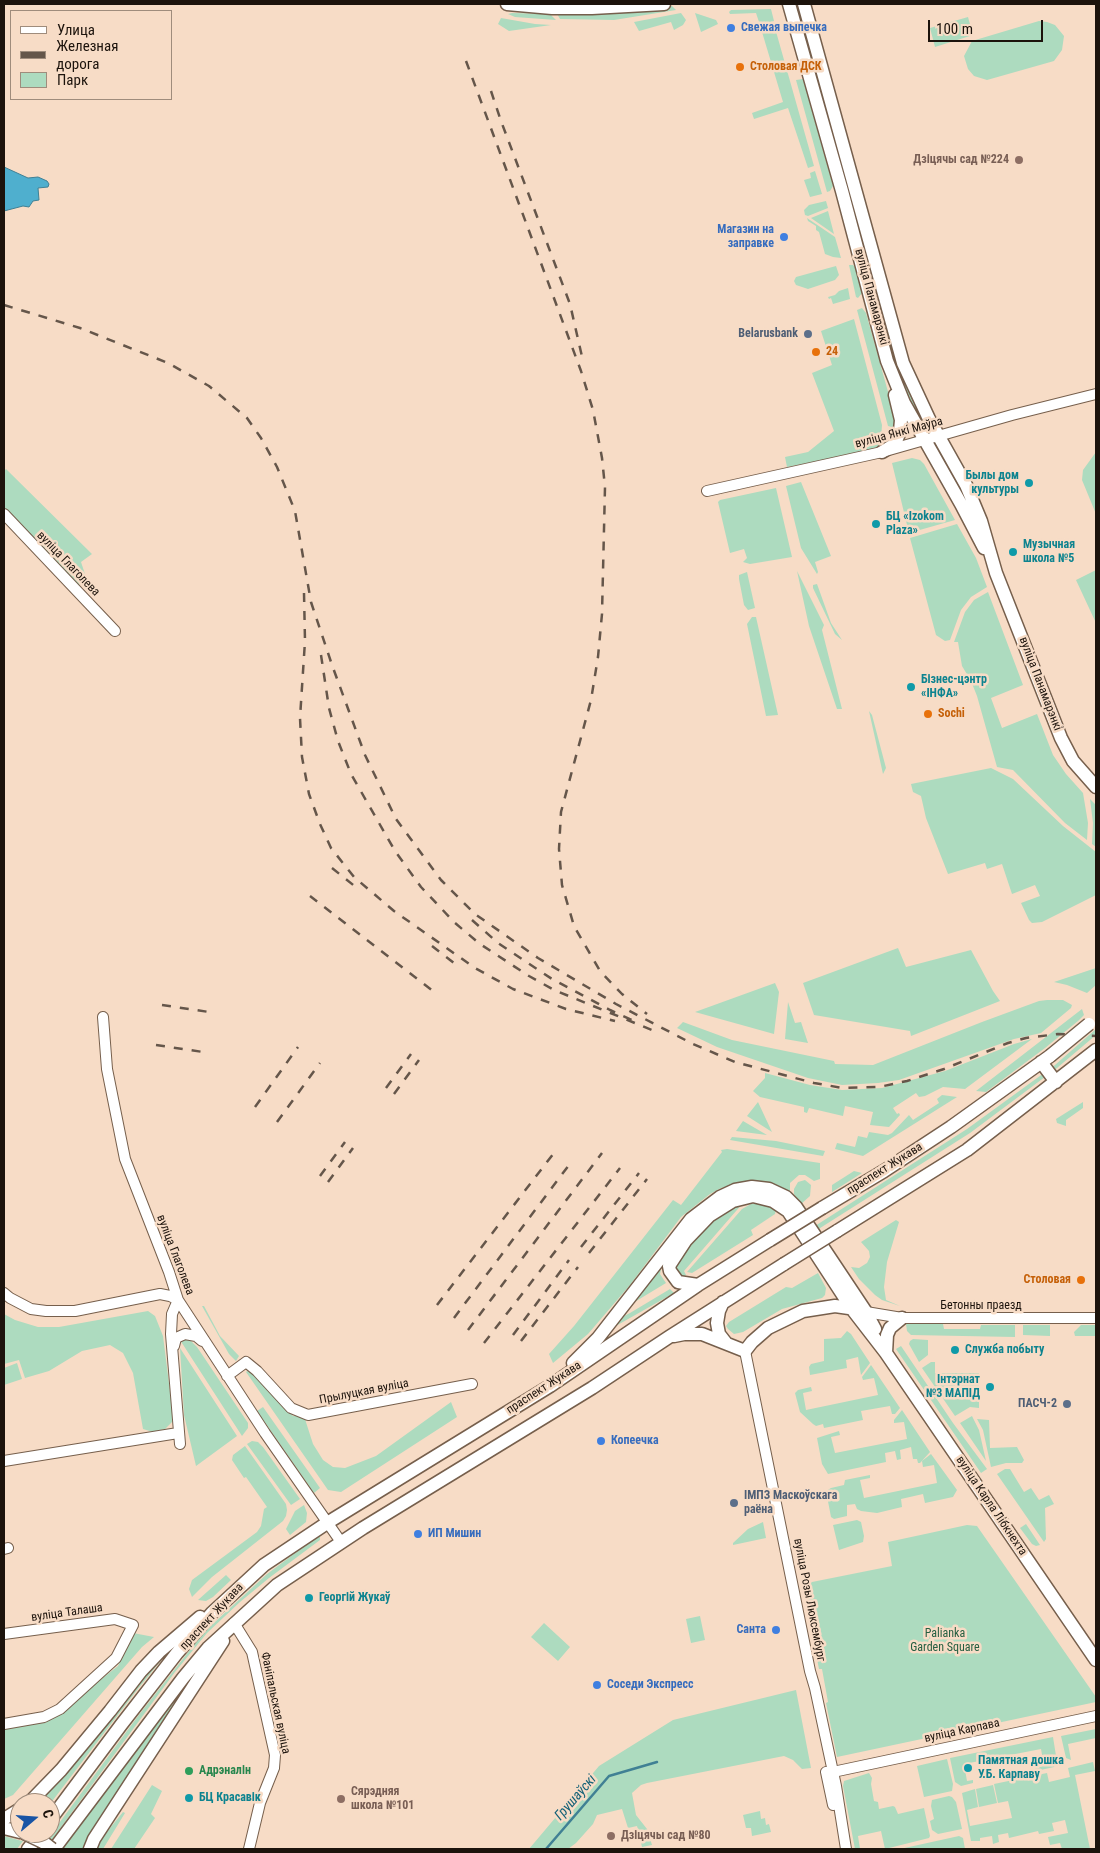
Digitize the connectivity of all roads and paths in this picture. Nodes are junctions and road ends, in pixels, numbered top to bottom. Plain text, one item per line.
1 (507, 4) edge
2 (664, 4) edge
3 (789, 4) edge
4 (804, 4) edge
5 (552, 6) edge
6 (887, 361) junction
7 (1096, 394) edge
8 (939, 437) junction
9 (925, 441) junction
10 (882, 452) junction
11 (707, 491) dead end
12 (4, 514) edge
13 (996, 573) junction
14 (115, 631) dead end
15 (1096, 787) edge
16 (103, 1017) dead end
17 (1093, 1021) edge
18 (1092, 1054) edge
19 (1045, 1059) junction
20 (1056, 1082) junction
21 (698, 1285) junction
22 (840, 1291) junction
23 (4, 1292) edge
24 (854, 1294) junction
25 (178, 1300) junction
26 (724, 1302) junction
27 (835, 1306) junction
28 (852, 1309) junction
29 (866, 1312) junction
30 (902, 1318) junction
31 (1096, 1318) edge
32 (669, 1337) junction
33 (205, 1343) junction
34 (726, 1343) junction
35 (172, 1351) junction
36 (745, 1351) junction
37 (886, 1353) junction
38 (226, 1376) junction
39 (472, 1384) dead end
40 (550, 1386) junction
41 (4, 1461) edge
42 (327, 1523) junction
43 (341, 1542) junction
44 (212, 1613) junction
45 (233, 1624) junction
46 (4, 1634) edge
47 (1096, 1660) edge
48 (812, 1678) junction
49 (1096, 1716) edge
50 (4, 1724) edge
51 (833, 1772) junction
52 (39, 1793) edge
53 (60, 1807) edge
54 (843, 1834) junction
55 (53, 1849) edge
56 (90, 1849) edge
57 (249, 1849) edge
58 (846, 1849) edge

1 - 5 main road
2 - 5 main road
3 - 6 main road, вуліца Панамарэнкі
4 - 8 main road, вуліца Панамарэнкі
6 - 9 main road, вуліца Панамарэнкі
6 - 10 main road
7 - 8 street, вуліца Янкі Маўра
8 - 9 street, вуліца Янкі Маўра
8 - 13 main road, вуліца Панамарэнкі
9 - 10 street, вуліца Янкі Маўра
9 - 13 main road, вуліца Панамарэнкі
10 - 11 street, вуліца Янкі Маўра
12 - 14 street, вуліца Глаголева
13 - 15 main road, вуліца Панамарэнкі
16 - 25 street, вуліца Глаголева
17 - 19 main road, праспект Жукава, bridge
18 - 20 main road, праспект Жукава
19 - 20 main road
19 - 21 main road, праспект Жукава, bridge
20 - 26 main road, праспект Жукава, bridge
21 - 22 main road, вуліца Карла Лібкнехта
21 - 40 main road, праспект Жукава
22 - 27 main road
22 - 28 main road, вуліца Карла Лібкнехта
23 - 25 street
24 - 28 main road
24 - 29 main road, вуліца Карла Лібкнехта
24 - 40 main road, вуліца Карла Лібкнехта
25 - 33 street, вуліца Глаголева
25 - 35 street
26 - 32 main road, праспект Жукава
26 - 34 main road
27 - 28 main road
27 - 36 main road
28 - 29 main road
28 - 37 main road, вуліца Карла Лібкнехта
29 - 30 street, Бетонны праезд
29 - 37 main road, вуліца Карла Лібкнехта
30 - 31 street, Бетонны праезд
30 - 37 main road
32 - 34 main road
32 - 43 main road, праспект Жукава
33 - 35 street
33 - 38 street, вуліца Глаголева
34 - 36 main road
35 - 41 street
36 - 48 street, вуліца Розы Люксембург
37 - 47 main road, вуліца Карла Лібкнехта
38 - 39 street, Прылуцкая вуліца
38 - 42 street, вуліца Глаголева
40 - 42 main road, праспект Жукава
42 - 43 street, вуліца Глаголева
42 - 44 main road, праспект Жукава
43 - 45 main road, праспект Жукава
44 - 52 main road
44 - 53 main road, праспект Жукава
45 - 55 main road, праспект Жукава
45 - 56 main road
45 - 57 street, Фаніпальская вуліца
46 - 50 street, вуліца Талаша
48 - 51 street, вуліца Розы Люксембург
48 - 54 street, вуліца Розы Люксембург
49 - 51 street, вуліца Карпава
51 - 54 street, вуліца Розы Люксембург
54 - 58 street, вуліца Розы Люксембург

